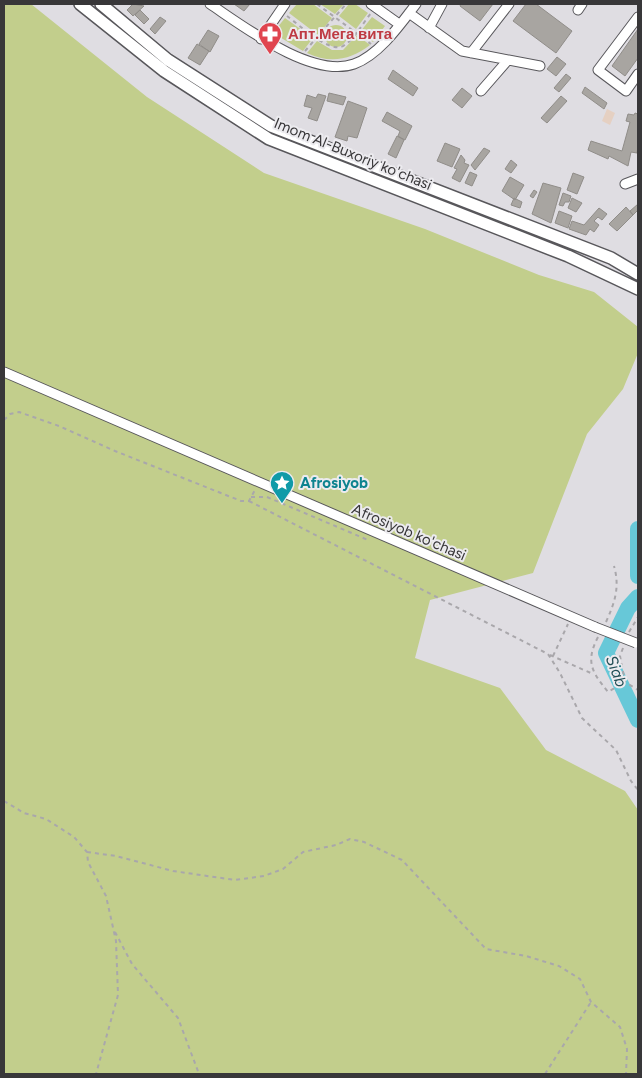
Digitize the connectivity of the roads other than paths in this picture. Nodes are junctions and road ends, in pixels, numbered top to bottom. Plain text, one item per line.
1 (80, 4) edge
2 (101, 4) edge
3 (210, 4) edge
4 (416, 4) edge
5 (442, 4) edge
6 (509, 4) edge
7 (373, 6) edge
8 (282, 7) edge
9 (409, 13) junction
10 (638, 16) edge
11 (400, 24) junction
12 (429, 28) junction
13 (261, 39) junction
14 (471, 53) junction
15 (508, 60) junction
16 (540, 66) dead end
17 (638, 74) edge
18 (481, 91) dead end
19 (638, 179) edge
20 (625, 184) dead end
21 (574, 244) junction
22 (568, 256) junction
23 (638, 274) edge
24 (638, 289) edge
25 (4, 372) edge
26 (637, 644) edge

1 - 22 main road, Imom Al-Buxoriy ko'chasi
2 - 21 main road, Imom Al-Buxoriy ko'chasi
3 - 13 street
4 - 9 street
5 - 12 street
6 - 14 street
7 - 11 street
8 - 13 street
9 - 11 street
9 - 12 street
10 - 17 street
11 - 13 street
12 - 14 street
14 - 15 street
15 - 16 street
15 - 18 street
19 - 20 street
21 - 22 main road
21 - 23 main road, Imom Al-Buxoriy ko'chasi
22 - 24 main road, Imom Al-Buxoriy ko'chasi
25 - 26 street, Afrosiyob ko'chasi, bridge

